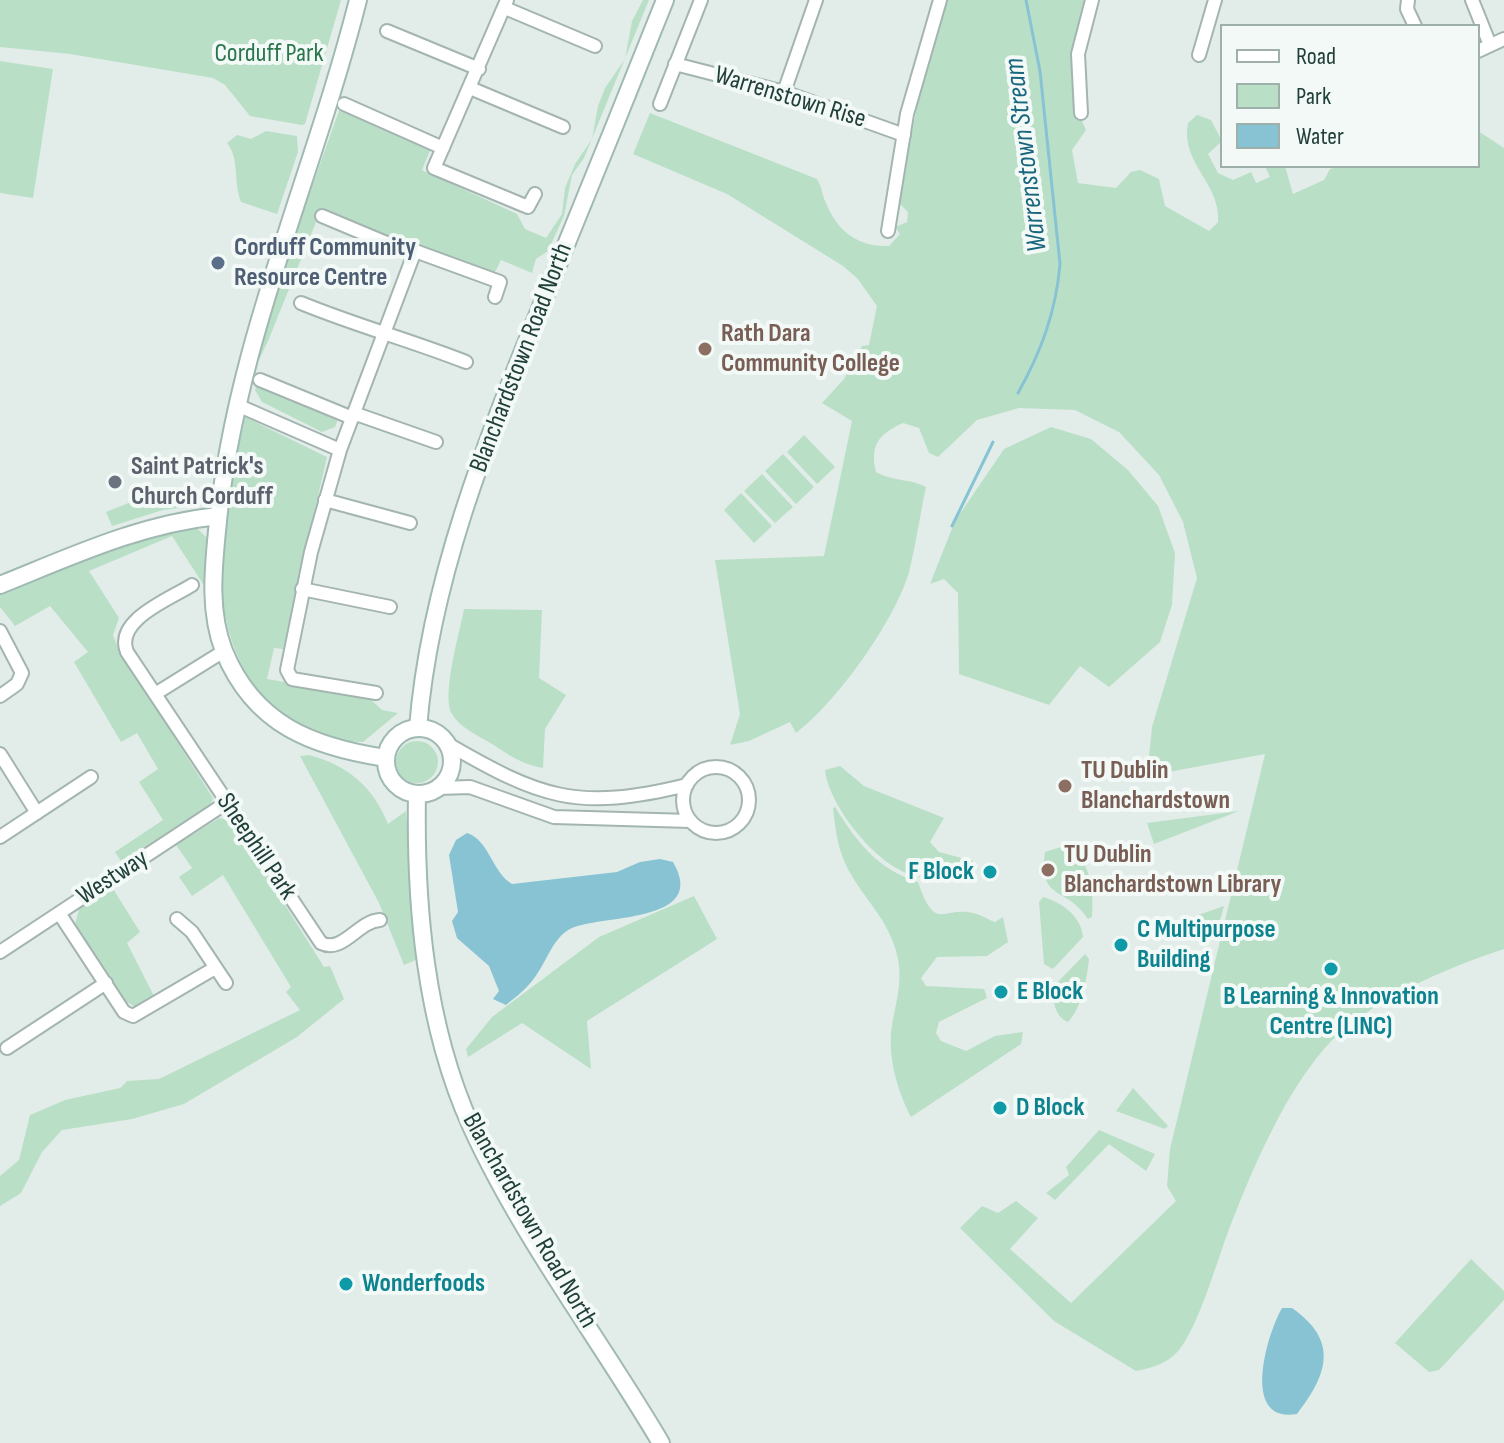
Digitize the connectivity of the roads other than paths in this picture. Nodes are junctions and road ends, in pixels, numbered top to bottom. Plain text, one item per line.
1 (358, 0) edge
2 (665, 0) edge
3 (701, 0) edge
4 (816, 0) edge
5 (940, 0) edge
6 (1092, 0) edge
7 (1215, 0) edge
8 (1408, 0) edge
9 (1472, 0) edge
10 (506, 4) edge
11 (1414, 24) edge
12 (1478, 24) edge
13 (387, 31) dead end
14 (1504, 39) edge
15 (595, 46) dead end
16 (1484, 48) edge
17 (1199, 55) dead end
18 (675, 64) junction
19 (479, 69) junction
20 (470, 88) junction
21 (784, 92) junction
22 (344, 104) dead end
23 (660, 104) dead end
24 (1081, 113) dead end
25 (563, 127) dead end
26 (904, 135) junction
27 (443, 148) junction
28 (535, 194) dead end
29 (322, 216) dead end
30 (888, 231) dead end
31 (415, 251) junction
32 (495, 297) dead end
33 (301, 303) dead end
34 (382, 334) junction
35 (466, 362) dead end
36 (260, 380) dead end
37 (237, 405) junction
38 (350, 417) junction
39 (436, 442) dead end
40 (340, 450) junction
41 (325, 500) junction
42 (218, 516) junction
43 (410, 523) dead end
44 (0, 585) edge
45 (192, 585) dead end
46 (302, 589) junction
47 (390, 607) dead end
48 (0, 631) edge
49 (224, 651) junction
50 (376, 693) dead end
51 (155, 694) junction
52 (0, 696) edge
53 (418, 728) junction
54 (446, 743) junction
55 (0, 754) edge
56 (386, 758) junction
57 (91, 777) dead end
58 (687, 785) junction
59 (438, 788) junction
60 (417, 794) junction
61 (226, 803) junction
62 (37, 813) junction
63 (690, 821) junction
64 (0, 837) edge
65 (59, 913) junction
66 (177, 919) dead end
67 (380, 920) dead end
68 (0, 952) edge
69 (215, 968) junction
70 (106, 983) junction
71 (226, 983) dead end
72 (7, 1048) dead end
73 (661, 1443) edge

1 - 37 main road
2 - 53 main road, Blanchardstown Road North
3 - 18 street
4 - 21 street
5 - 26 street
6 - 24 street
7 - 17 street
8 - 11 street
9 - 12 street
10 - 15 street
10 - 19 street
13 - 19 street
14 - 16 street
18 - 21 street, Warrenstown Rise
18 - 23 street
19 - 20 street
20 - 25 street
20 - 27 street
21 - 26 street, Warrenstown Rise
22 - 27 street
26 - 30 street
27 - 28 street
29 - 31 street
31 - 32 street
31 - 34 street
33 - 34 street
34 - 35 street
34 - 38 street
36 - 38 street
37 - 40 street
37 - 42 main road
38 - 39 street
38 - 40 street
40 - 41 street
41 - 43 street
41 - 46 street
42 - 44 main road
42 - 49 main road
45 - 51 street, Sheephill Park
46 - 47 street
46 - 50 street
48 - 52 street
49 - 51 street
49 - 56 main road
51 - 61 street, Sheephill Park
53 - 54 main road
53 - 56 main road
54 - 58 street
54 - 59 main road
55 - 62 street
56 - 60 main road
57 - 62 street
58 - 63 street
58 - 63 street
59 - 60 main road
59 - 63 street
60 - 73 main road, Blanchardstown Road North
61 - 65 street, Westway
61 - 67 street, Sheephill Park
62 - 64 street
65 - 68 street, Westway
65 - 70 street
66 - 69 street
69 - 70 street
69 - 71 street
70 - 72 street

